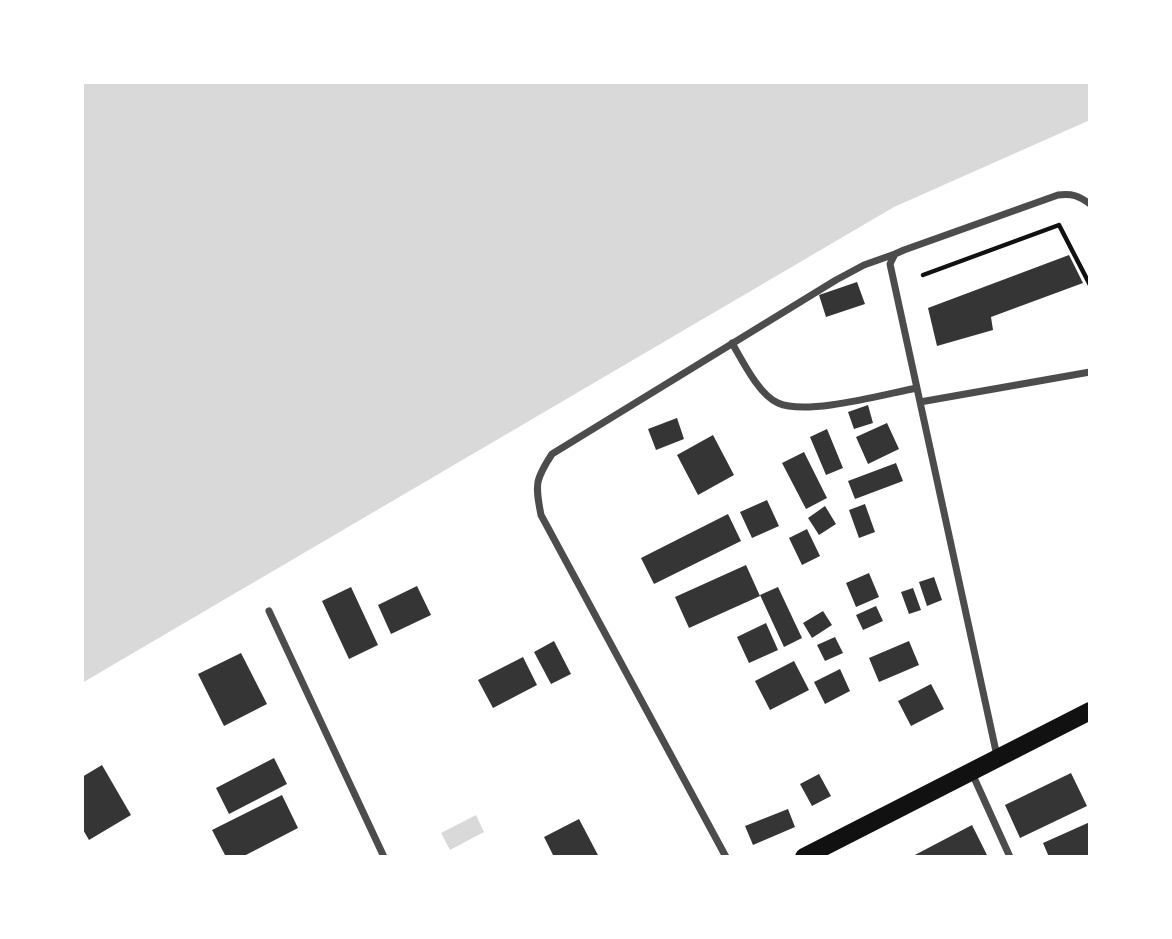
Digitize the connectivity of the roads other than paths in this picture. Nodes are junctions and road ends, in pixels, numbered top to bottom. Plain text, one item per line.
1 (1090, 204) edge
2 (895, 254) junction
3 (732, 343) junction
4 (1090, 372) edge
5 (917, 388) junction
6 (920, 402) junction
7 (269, 611) dead end
8 (1090, 711) edge
9 (997, 757) junction
10 (971, 770) junction
11 (384, 857) edge
12 (726, 857) edge
13 (804, 857) edge
14 (1010, 857) edge

1 - 2 street
2 - 3 street
2 - 5 street
3 - 5 street
3 - 12 street
4 - 6 street
5 - 6 street
6 - 9 street
7 - 11 street
8 - 9 main road
9 - 10 main road
10 - 13 main road
10 - 14 street

